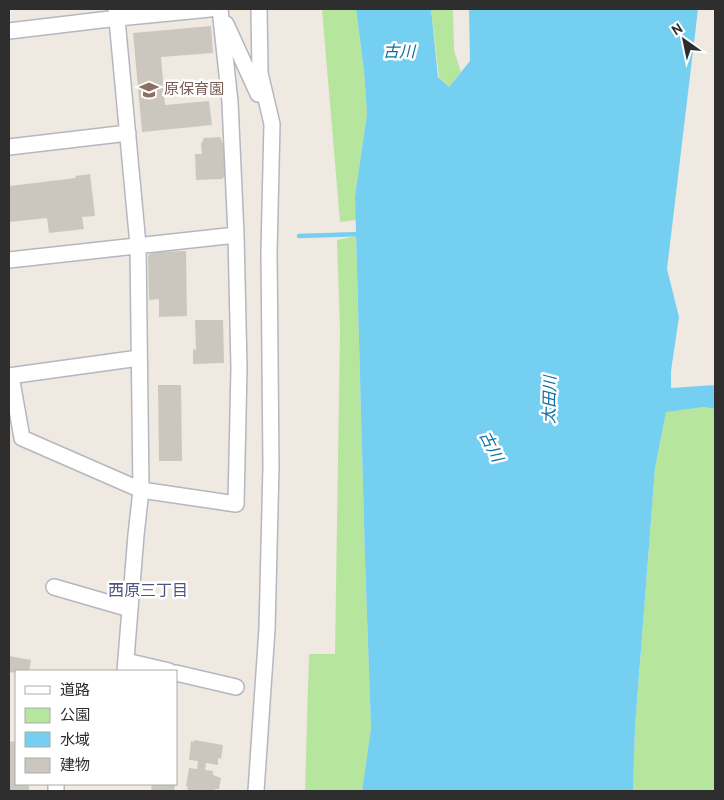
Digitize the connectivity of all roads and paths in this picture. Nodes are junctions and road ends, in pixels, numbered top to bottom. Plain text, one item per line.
1 (210, 9) edge
2 (221, 9) edge
3 (259, 9) edge
4 (117, 13) edge
5 (9, 31) edge
6 (272, 124) junction
7 (128, 133) junction
8 (9, 147) edge
9 (236, 235) junction
10 (138, 245) junction
11 (9, 260) edge
12 (139, 358) junction
13 (10, 376) edge
14 (141, 490) junction
15 (54, 587) dead end
16 (130, 609) junction
17 (125, 666) edge
18 (160, 670) edge
19 (178, 673) edge
20 (236, 687) dead end
21 (256, 791) edge

1 - 4 street
2 - 6 street
2 - 9 street
3 - 6 street
4 - 5 street
4 - 7 street
6 - 21 street
7 - 8 street
7 - 10 street
9 - 10 street
9 - 14 street
10 - 11 street
10 - 12 street
12 - 13 street
12 - 14 street
13 - 14 street
14 - 16 street
15 - 16 street
16 - 17 street
17 - 18 street
19 - 20 street

